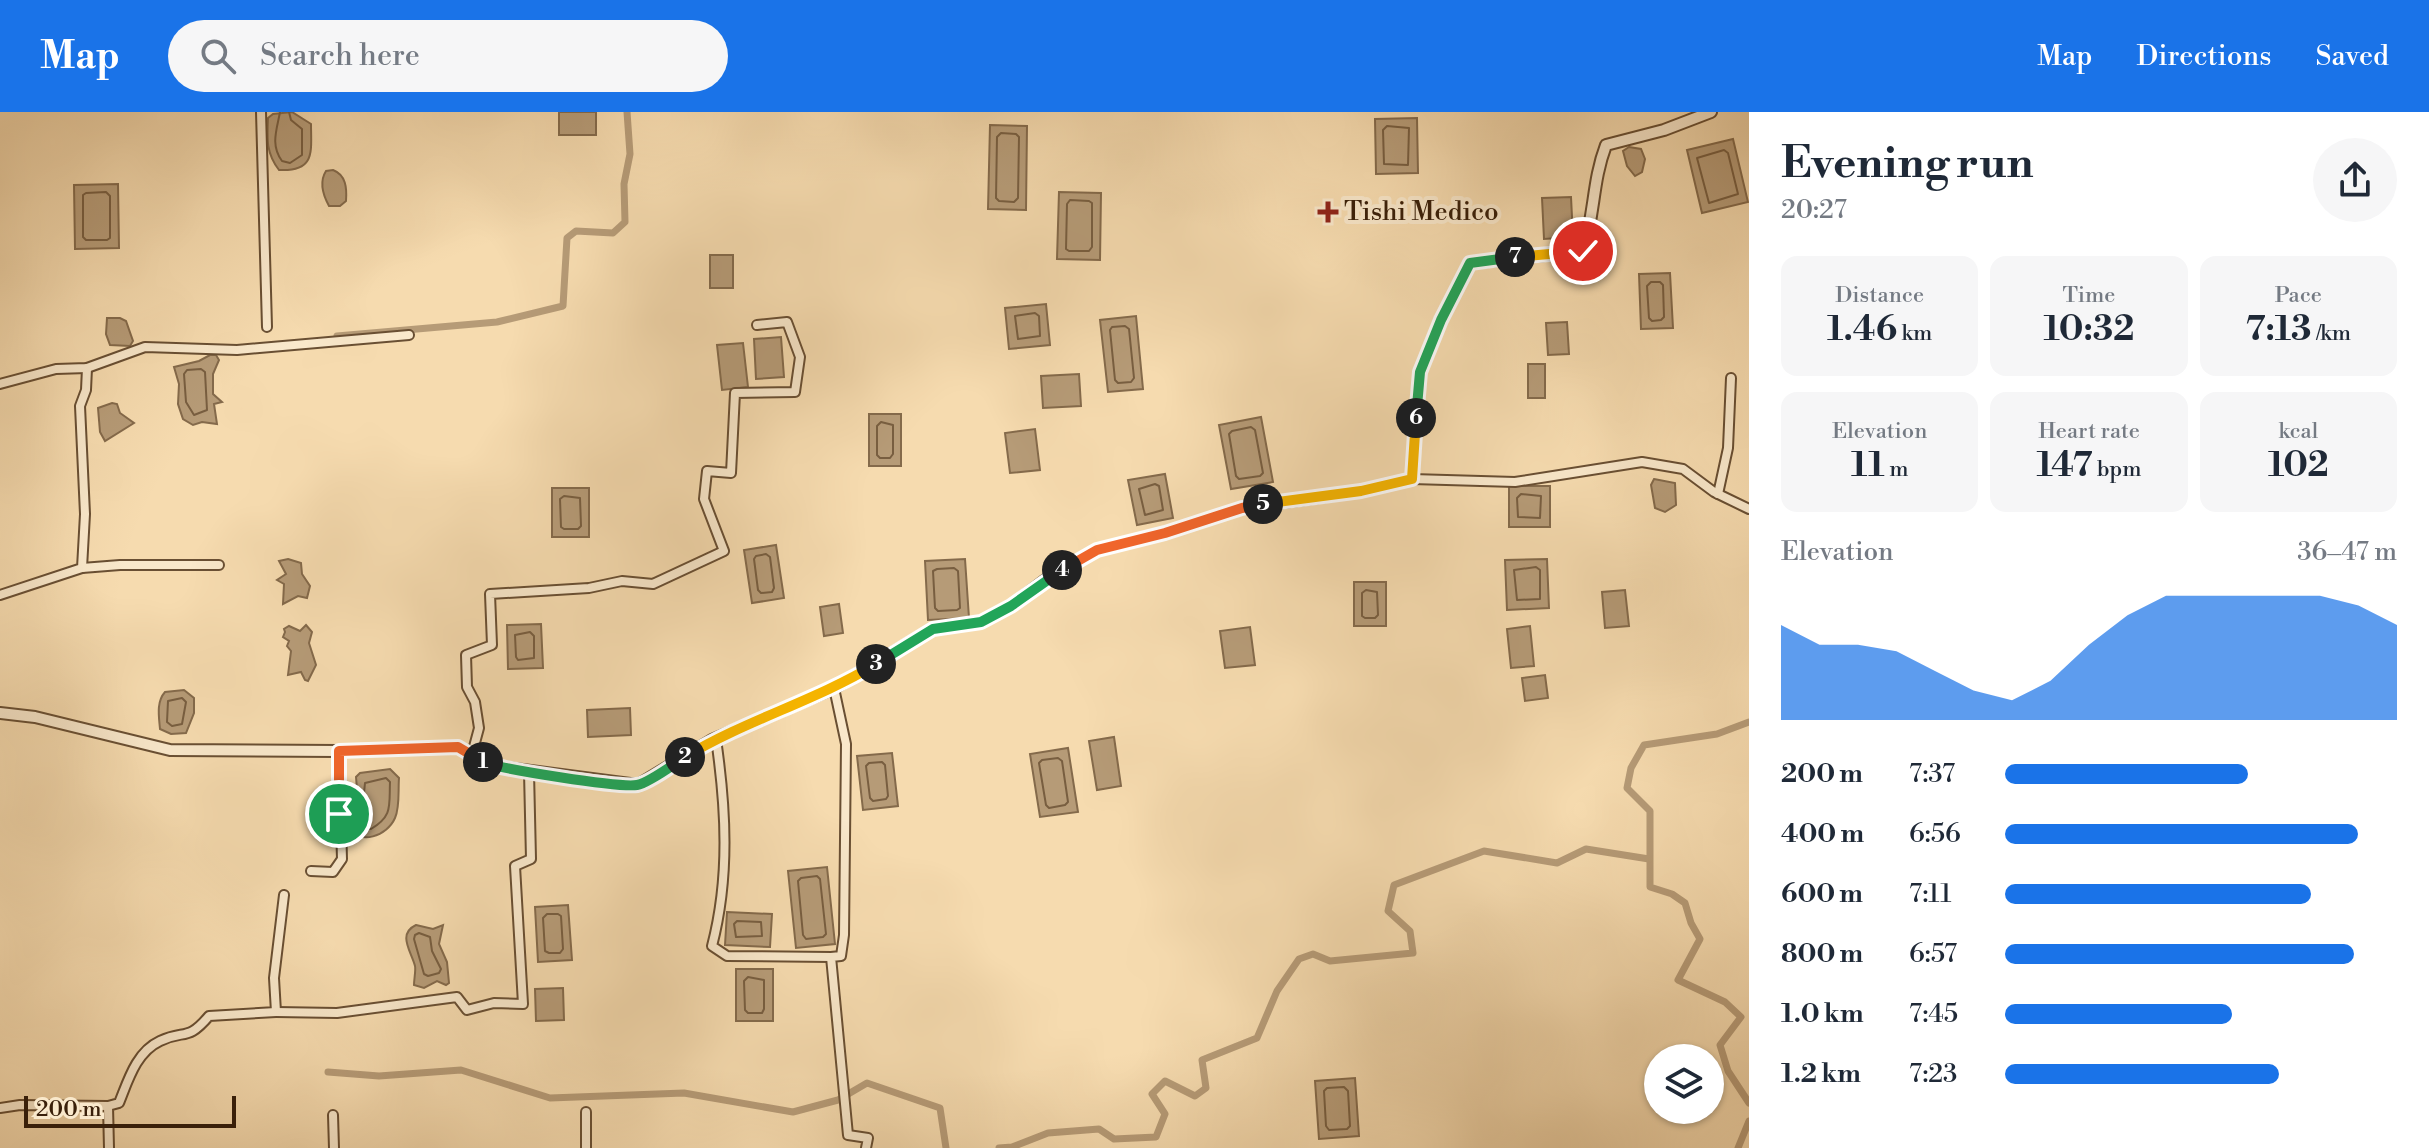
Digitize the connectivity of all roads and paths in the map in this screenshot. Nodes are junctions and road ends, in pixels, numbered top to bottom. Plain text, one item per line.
1 (261, 112) edge
2 (1711, 112) edge
3 (757, 325) dead end
4 (267, 327) dead end
5 (409, 335) dead end
6 (87, 368) junction
7 (1731, 378) dead end
8 (0, 384) edge
9 (1412, 479) junction
10 (1718, 494) junction
11 (1749, 509) edge
12 (219, 565) dead end
13 (82, 568) junction
14 (0, 595) edge
15 (834, 688) junction
16 (0, 713) edge
17 (716, 739) junction
18 (339, 751) junction
19 (472, 754) junction
20 (529, 772) junction
21 (311, 871) dead end
22 (284, 895) dead end
23 (831, 957) junction
24 (276, 1012) junction
25 (108, 1106) junction
26 (0, 1108) edge
27 (586, 1112) dead end
28 (333, 1115) dead end
29 (109, 1148) edge
30 (334, 1148) edge
31 (586, 1148) edge
32 (866, 1148) edge

1 - 4 street
2 - 9 street
3 - 19 street
5 - 6 street
6 - 8 street
6 - 13 street
7 - 10 street
9 - 10 street
9 - 15 street
10 - 11 street
12 - 13 street
13 - 14 street
15 - 17 street
15 - 23 street
16 - 18 street
17 - 20 street
17 - 23 street
18 - 19 street
18 - 21 street
19 - 20 street
20 - 24 street
22 - 24 street
23 - 32 street
24 - 25 street
25 - 26 street
25 - 29 street
27 - 31 street
28 - 30 street

